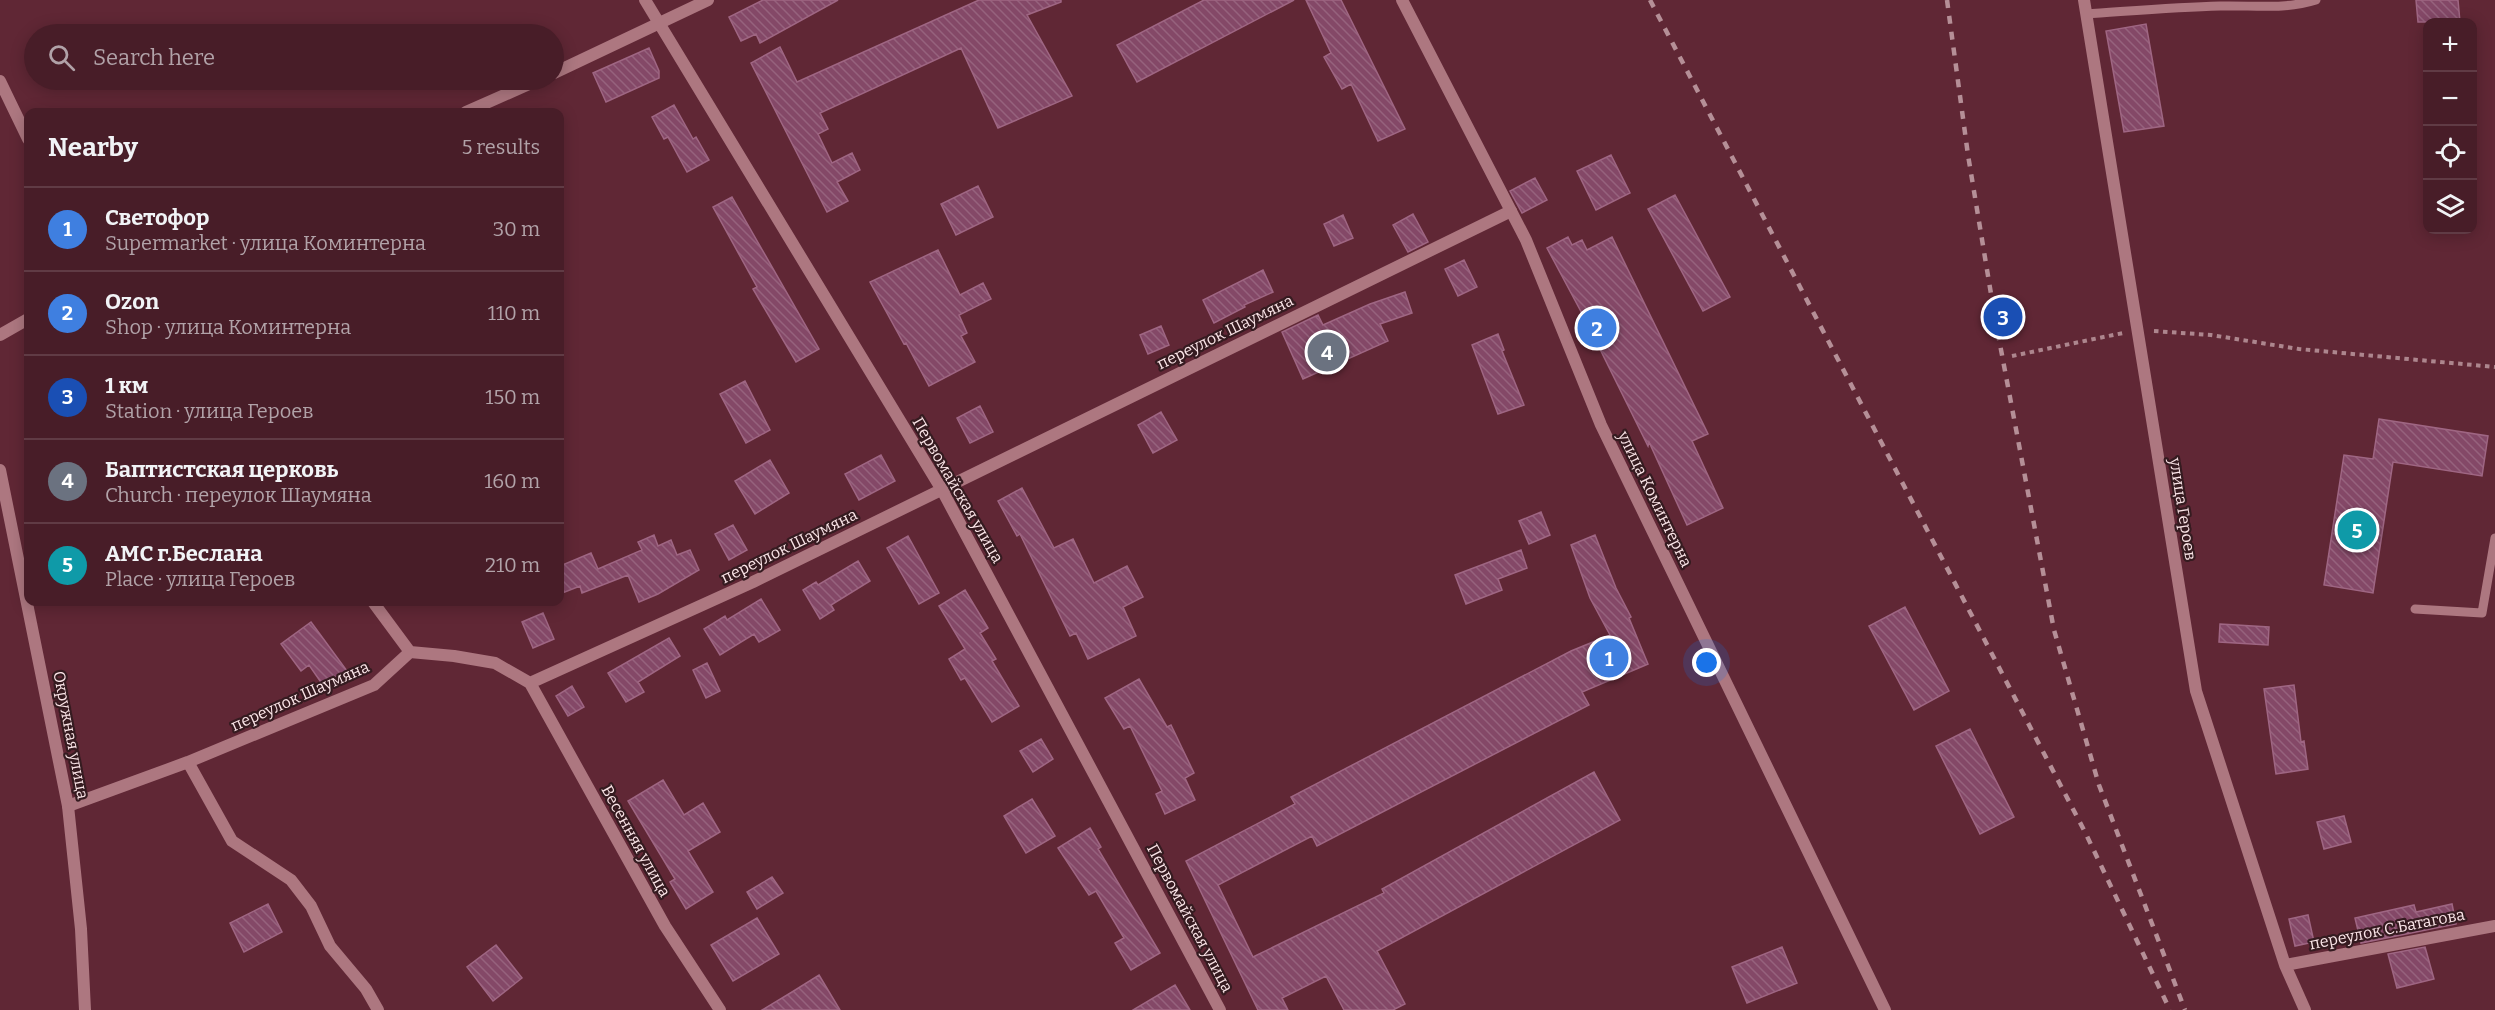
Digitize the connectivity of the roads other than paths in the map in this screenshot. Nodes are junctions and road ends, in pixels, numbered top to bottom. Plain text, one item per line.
1 (645, 0) edge
2 (708, 0) edge
3 (1402, 0) edge
4 (2084, 0) edge
5 (2316, 0) edge
6 (2086, 14) junction
7 (658, 25) junction
8 (564, 68) edge
9 (0, 81) edge
10 (516, 90) edge
11 (475, 108) edge
12 (24, 131) edge
13 (1511, 211) junction
14 (24, 321) edge
15 (0, 335) edge
16 (0, 470) edge
17 (942, 490) junction
18 (2495, 538) edge
19 (24, 589) edge
20 (28, 606) edge
21 (376, 606) edge
22 (2415, 609) dead end
23 (410, 652) junction
24 (530, 683) junction
25 (188, 762) junction
26 (68, 806) junction
27 (2495, 926) edge
28 (2285, 965) junction
29 (85, 1010) edge
30 (378, 1010) edge
31 (720, 1010) edge
32 (1220, 1010) edge
33 (1885, 1010) edge
34 (2305, 1010) edge

1 - 7 street, Первомайская улица
2 - 7 street
3 - 13 street, улица Коминтерна
4 - 6 street, улица Героев
5 - 6 lane
6 - 28 street, улица Героев
7 - 8 street
7 - 17 street, Первомайская улица
9 - 12 street
10 - 11 street
13 - 17 street, переулок Шаумяна
13 - 33 street, улица Коминтерна
14 - 15 street
16 - 19 street, Окружная улица
17 - 24 street, переулок Шаумяна
17 - 32 street, Первомайская улица
18 - 22 lane
20 - 26 street, Окружная улица
21 - 23 street
23 - 24 street
23 - 25 street, переулок Шаумяна
24 - 31 street, Весенняя улица
25 - 26 street, переулок Шаумяна
25 - 30 street
26 - 29 street, Окружная улица
27 - 28 street, переулок С.Батагова
28 - 34 street, улица Героев

